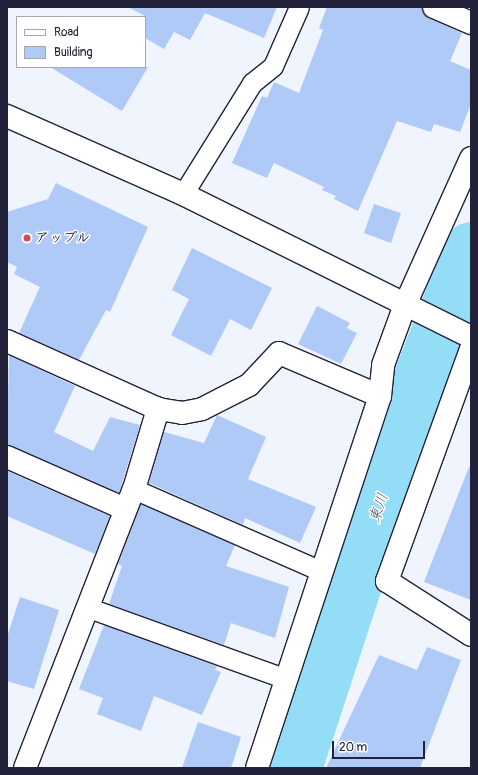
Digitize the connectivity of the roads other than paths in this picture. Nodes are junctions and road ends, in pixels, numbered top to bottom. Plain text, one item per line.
1 (299, 7) edge
2 (434, 7) edge
3 (471, 23) edge
4 (7, 116) edge
5 (471, 158) edge
6 (183, 194) junction
7 (404, 305) junction
8 (468, 340) edge
9 (7, 341) edge
10 (380, 396) junction
11 (158, 410) junction
12 (7, 457) edge
13 (134, 489) junction
14 (125, 509) junction
15 (321, 571) junction
16 (88, 608) junction
17 (471, 635) edge
18 (286, 679) junction
19 (25, 768) edge
20 (257, 768) edge

1 - 6 lane
2 - 3 street
4 - 6 street
5 - 7 street
6 - 7 street
7 - 8 street
7 - 10 street
8 - 17 street
9 - 11 street
10 - 11 street
10 - 15 street
11 - 13 street
12 - 14 street
13 - 14 street
13 - 15 lane
14 - 16 street
15 - 18 street
16 - 18 lane
16 - 19 street
18 - 20 street

